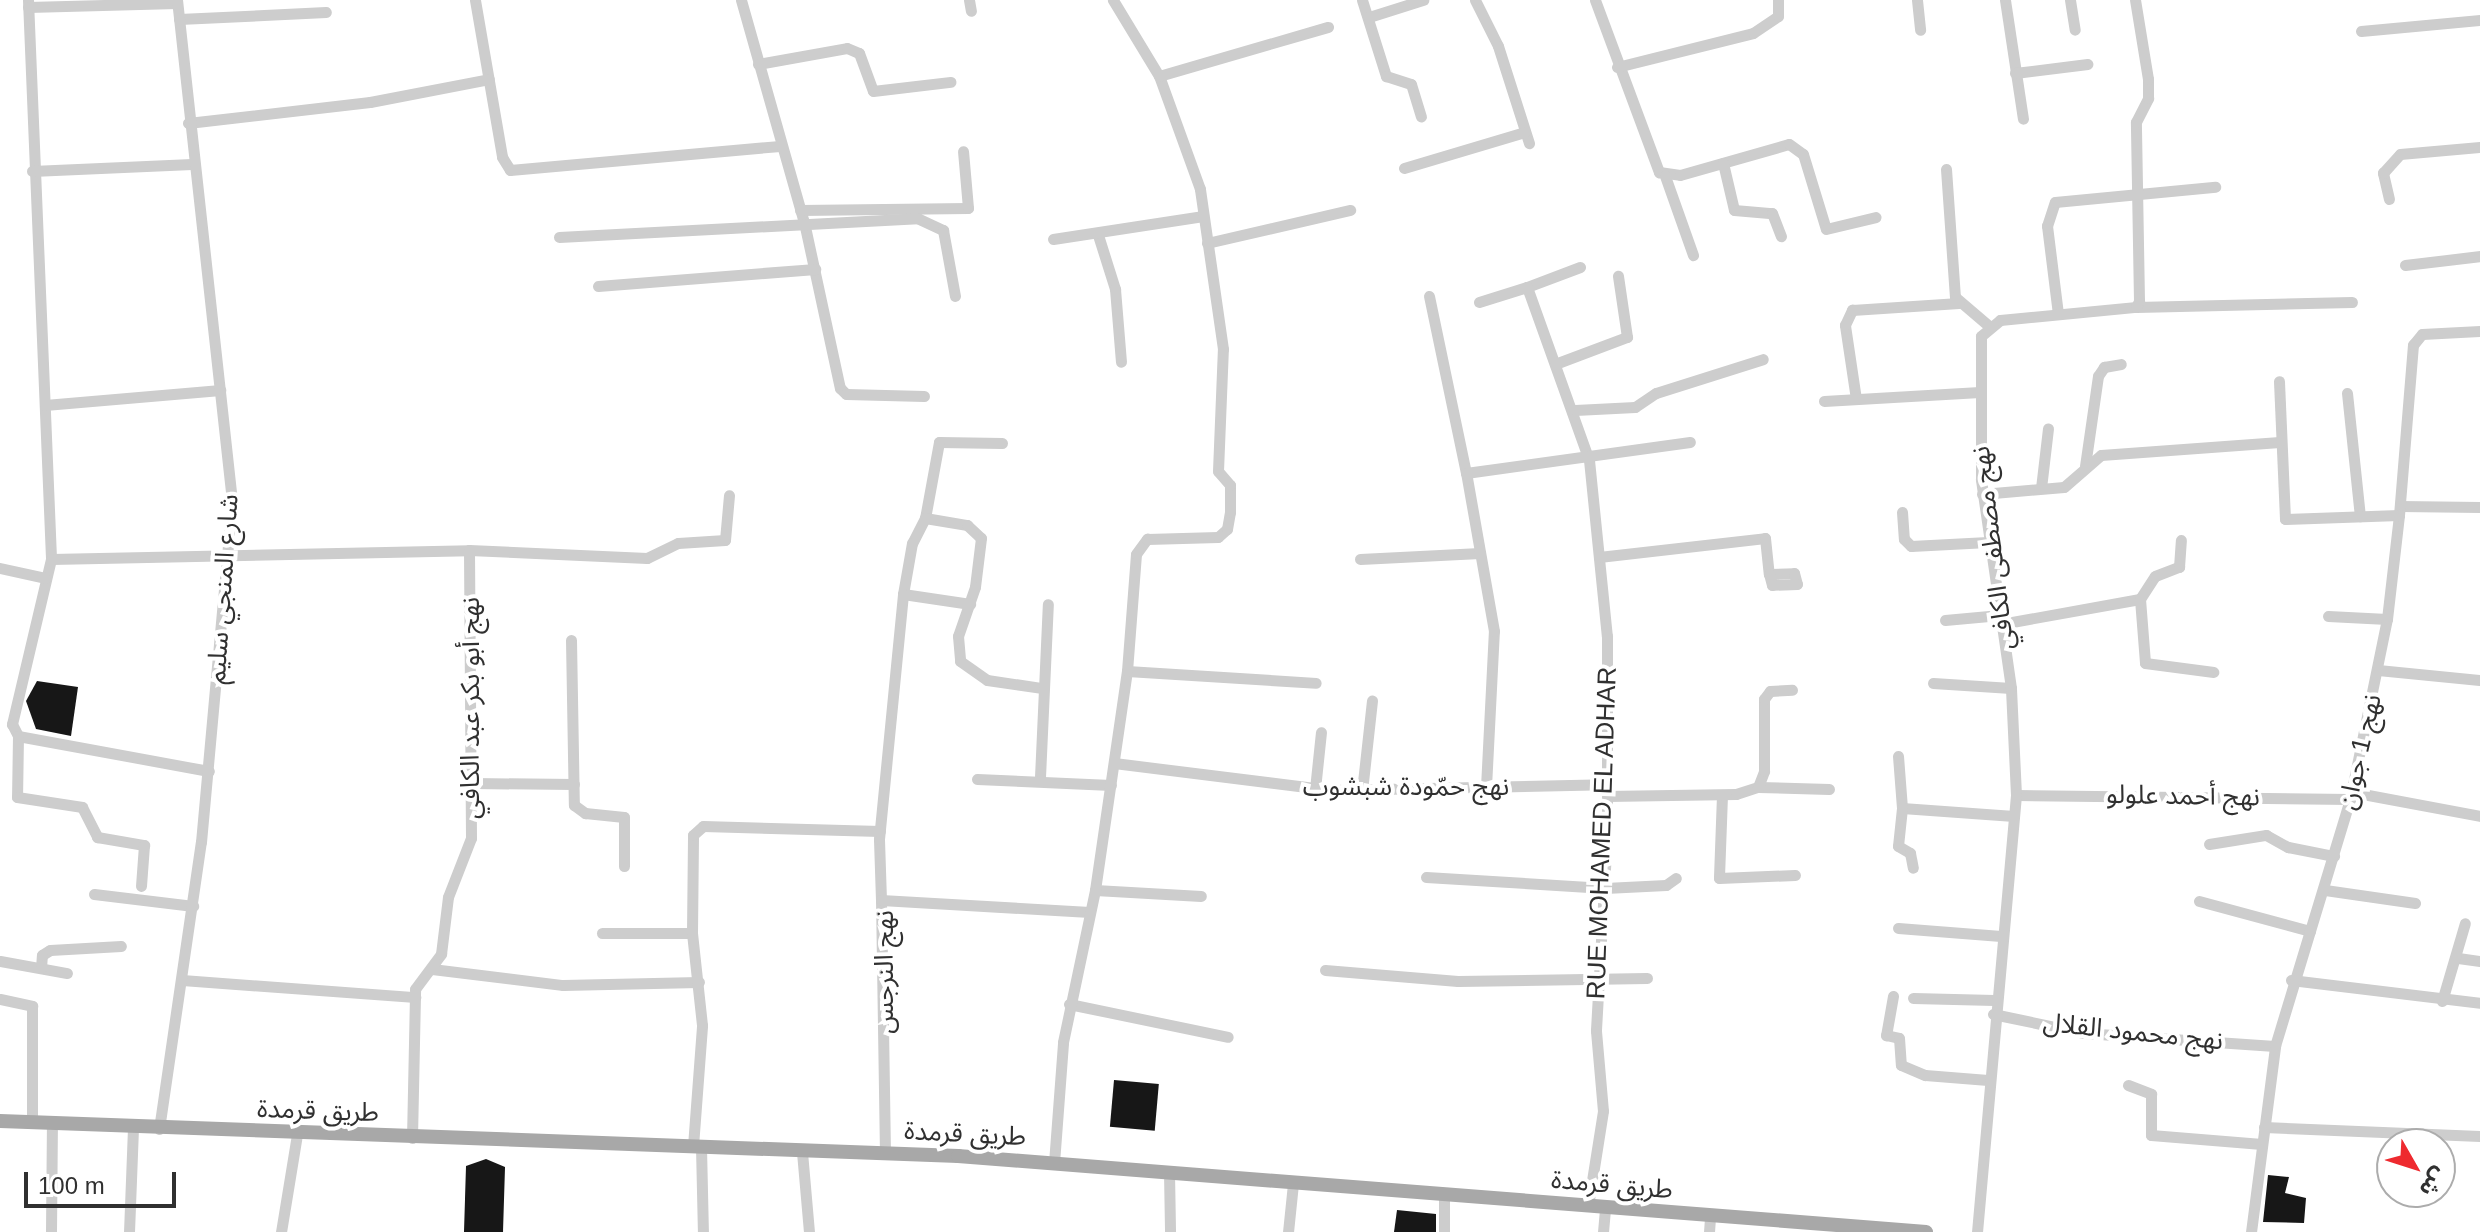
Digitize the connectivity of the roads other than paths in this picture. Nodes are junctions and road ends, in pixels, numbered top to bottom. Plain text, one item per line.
1 (475, 0) edge
2 (741, 0) edge
3 (1113, 0) edge
4 (1362, 0) edge
5 (1423, 0) edge
6 (1475, 0) edge
7 (1595, 0) edge
8 (1778, 0) edge
9 (1917, 0) edge
10 (2005, 0) edge
11 (2070, 0) edge
12 (2135, 0) edge
13 (177, 2) edge
14 (28, 4) edge
15 (326, 12) dead end
16 (1369, 17) junction
17 (179, 19) junction
18 (2480, 20) edge
19 (1328, 27) dead end
20 (1920, 30) dead end
21 (2075, 30) dead end
22 (2361, 31) dead end
23 (758, 64) junction
24 (2087, 64) dead end
25 (1617, 67) junction
26 (2015, 73) junction
27 (1159, 76) junction
28 (489, 79) junction
29 (950, 82) dead end
30 (1421, 116) dead end
31 (2023, 119) dead end
32 (188, 123) junction
33 (780, 146) junction
34 (2480, 147) edge
35 (963, 151) dead end
36 (1723, 163) junction
37 (192, 164) junction
38 (1404, 168) dead end
39 (1946, 169) dead end
40 (32, 171) junction
41 (1665, 176) junction
42 (2215, 187) dead end
43 (2138, 196) junction
44 (2389, 199) dead end
45 (1350, 210) dead end
46 (802, 216) junction
47 (1203, 216) junction
48 (1876, 217) dead end
49 (1098, 235) junction
50 (1781, 236) dead end
51 (559, 237) dead end
52 (1053, 239) dead end
53 (1207, 243) junction
54 (1693, 255) dead end
55 (2480, 256) edge
56 (2405, 265) dead end
57 (1580, 267) dead end
58 (815, 269) junction
59 (1618, 276) dead end
60 (598, 286) dead end
61 (1527, 287) junction
62 (955, 296) dead end
63 (1429, 296) dead end
64 (1479, 302) dead end
65 (2352, 302) dead end
66 (1959, 303) junction
67 (2136, 307) junction
68 (2058, 314) junction
69 (1989, 326) junction
70 (2480, 331) edge
71 (1763, 359) dead end
72 (1121, 362) dead end
73 (1555, 364) junction
74 (2121, 364) dead end
75 (2279, 381) dead end
76 (220, 390) junction
77 (1980, 392) junction
78 (2347, 393) dead end
79 (924, 396) dead end
80 (1856, 399) junction
81 (1824, 401) dead end
82 (45, 405) junction
83 (1575, 410) junction
84 (2048, 428) dead end
85 (1690, 442) dead end
86 (2280, 442) junction
87 (1002, 443) dead end
88 (1589, 460) junction
89 (2085, 467) junction
90 (1466, 473) junction
91 (2041, 488) junction
92 (1982, 494) junction
93 (729, 495) dead end
94 (2480, 507) edge
95 (2400, 510) junction
96 (1902, 512) dead end
97 (2360, 516) junction
98 (925, 518) junction
99 (2181, 540) dead end
100 (1988, 542) junction
101 (469, 550) junction
102 (1480, 553) junction
103 (1599, 557) junction
104 (51, 559) junction
105 (229, 559) junction
106 (1360, 559) dead end
107 (0, 568) edge
108 (1769, 574) dead end
109 (45, 578) junction
110 (903, 594) junction
111 (2140, 599) junction
112 (970, 604) junction
113 (1048, 604) dead end
114 (2328, 616) dead end
115 (2000, 619) junction
116 (2387, 619) junction
117 (1945, 620) dead end
118 (571, 640) dead end
119 (2378, 670) junction
120 (1127, 671) junction
121 (2213, 672) dead end
122 (2480, 680) edge
123 (1316, 683) dead end
124 (1933, 683) dead end
125 (1042, 688) junction
126 (2011, 688) junction
127 (1792, 690) dead end
128 (1372, 701) dead end
129 (6, 723) edge
130 (1321, 732) dead end
131 (18, 736) junction
132 (1898, 756) dead end
133 (1114, 763) junction
134 (209, 771) junction
135 (1040, 777) junction
136 (977, 779) dead end
137 (473, 783) junction
138 (574, 784) junction
139 (1111, 785) junction
140 (1486, 787) junction
141 (1758, 787) junction
142 (1315, 789) junction
143 (1829, 789) dead end
144 (1606, 790) junction
145 (1362, 791) junction
146 (1722, 795) junction
147 (2016, 795) junction
148 (2351, 796) junction
149 (1902, 808) junction
150 (2014, 816) junction
151 (2480, 816) edge
152 (880, 831) junction
153 (2209, 844) dead end
154 (2334, 856) junction
155 (624, 866) dead end
156 (1913, 868) dead end
157 (1795, 875) dead end
158 (1426, 877) dead end
159 (1676, 878) dead end
160 (141, 886) dead end
161 (1605, 888) junction
162 (1095, 890) junction
163 (2325, 890) junction
164 (94, 894) dead end
165 (1201, 896) dead end
166 (881, 900) junction
167 (2199, 901) dead end
168 (2415, 903) dead end
169 (193, 906) junction
170 (1090, 912) junction
171 (2465, 923) dead end
172 (1898, 928) dead end
173 (2310, 931) junction
174 (602, 933) dead end
175 (692, 933) junction
176 (2001, 936) junction
177 (121, 946) dead end
178 (2458, 958) junction
179 (0, 961) edge
180 (2480, 961) edge
181 (41, 968) junction
182 (432, 969) junction
183 (1325, 970) dead end
184 (67, 973) dead end
185 (1647, 978) dead end
186 (182, 980) junction
187 (2291, 980) junction
188 (699, 982) junction
189 (1596, 982) junction
190 (1893, 996) dead end
191 (415, 997) junction
192 (1913, 998) dead end
193 (0, 999) edge
194 (1994, 1000) junction
195 (2442, 1001) junction
196 (2480, 1003) edge
197 (1069, 1004) junction
198 (1993, 1014) junction
199 (1228, 1037) dead end
200 (2275, 1046) junction
201 (1988, 1080) junction
202 (2128, 1085) dead end
203 (0, 1121) edge
204 (32, 1122) junction
205 (52, 1123) junction
206 (2264, 1127) junction
207 (133, 1128) junction
208 (159, 1129) junction
209 (297, 1134) junction
210 (2480, 1136) edge
211 (412, 1138) junction
212 (2262, 1144) junction
213 (697, 1147) junction
214 (802, 1152) junction
215 (885, 1154) junction
216 (1054, 1163) junction
217 (1169, 1172) junction
218 (1293, 1184) junction
219 (1444, 1196) junction
220 (1588, 1206) junction
221 (1605, 1208) junction
222 (1710, 1225) edge
223 (51, 1232) edge
224 (129, 1232) edge
225 (281, 1232) edge
226 (703, 1232) edge
227 (809, 1232) edge
228 (1170, 1232) edge
229 (1288, 1232) edge
230 (1444, 1232) edge
231 (1603, 1232) edge
232 (1926, 1232) edge
233 (1977, 1232) edge
234 (2251, 1232) edge

1 - 28 street
2 - 23 street
3 - 27 street
4 - 16 street
5 - 16 street
6 - 38 street
7 - 25 street
8 - 25 street
9 - 20 street
10 - 26 street
11 - 21 street
12 - 43 street
13 - 14 street
13 - 17 street, شارع المنجي سليم
14 - 40 street
15 - 17 street
16 - 30 street
17 - 32 street, شارع المنجي سليم
18 - 22 street
19 - 27 street
23 - 29 street
23 - 33 street
24 - 26 street
25 - 41 street
26 - 31 street
27 - 47 street
28 - 32 street
28 - 33 street
32 - 37 street, شارع المنجي سليم
33 - 46 street
34 - 44 street
35 - 46 street
36 - 41 street
36 - 48 street
36 - 50 street
37 - 40 street
37 - 76 street, شارع المنجي سليم
39 - 66 street
40 - 82 street
41 - 54 street
42 - 43 street
43 - 67 street
43 - 68 street
45 - 53 street
46 - 51 street
46 - 58 street
46 - 62 street
47 - 49 street
47 - 53 street
49 - 52 street
49 - 72 street
53 - 120 street
55 - 56 street
57 - 61 street
58 - 60 street
58 - 79 street
59 - 73 street
61 - 64 street
61 - 73 street, RUE MOHAMED EL ADHAR
63 - 90 street
65 - 67 street
66 - 69 street
66 - 80 street
67 - 68 street
68 - 69 street
69 - 77 street, نهج مصطفى الكافي
70 - 95 street, نهج 1 جوان
71 - 83 street
73 - 83 street, RUE MOHAMED EL ADHAR
74 - 89 street
75 - 86 street
76 - 82 street
76 - 105 street, شارع المنجي سليم
77 - 80 street
77 - 92 street, نهج مصطفى الكافي
78 - 97 street
80 - 81 street
82 - 104 street
83 - 88 street, RUE MOHAMED EL ADHAR
84 - 91 street
85 - 88 street
86 - 89 street
86 - 97 street
87 - 98 street
88 - 90 street
88 - 103 street, RUE MOHAMED EL ADHAR
89 - 91 street
90 - 102 street
91 - 92 street
92 - 100 street, نهج مصطفى الكافي
93 - 101 street
94 - 95 street
95 - 97 street
95 - 116 street, نهج 1 جوان
96 - 100 street
98 - 110 street
98 - 112 street
99 - 111 street
100 - 115 street, نهج مصطفى الكافي
101 - 105 street
101 - 137 street, نهج أبو بكر عبد الكافي
102 - 106 street
102 - 140 street
103 - 108 street
103 - 144 street, RUE MOHAMED EL ADHAR
104 - 105 street
104 - 109 street
105 - 134 street, شارع المنجي سليم
107 - 109 street
109 - 129 street
110 - 112 street
110 - 152 street
111 - 115 street
111 - 121 street
112 - 125 street
113 - 125 street
114 - 116 street
115 - 117 street
115 - 126 street, نهج مصطفى الكافي
116 - 119 street, نهج 1 جوان
118 - 138 street
119 - 122 street
119 - 148 street, نهج 1 جوان
120 - 123 street
120 - 133 street
124 - 126 street
125 - 135 street
126 - 147 street, نهج مصطفى الكافي
127 - 141 street
128 - 145 street
129 - 131 street
130 - 142 street
131 - 134 street
131 - 160 street
132 - 149 street
133 - 139 street
133 - 142 street, نهج حمّودة شبشوب
134 - 169 street, شارع المنجي سليم
135 - 136 street
135 - 139 street
137 - 138 street
137 - 182 street, نهج أبو بكر عبد الكافي
138 - 155 street
139 - 162 street
140 - 144 street, نهج حمّودة شبشوب
140 - 145 street, نهج حمّودة شبشوب
141 - 143 street, نهج حمّودة شبشوب
141 - 146 street, نهج حمّودة شبشوب
142 - 145 street, نهج حمّودة شبشوب
144 - 146 street, نهج حمّودة شبشوب
144 - 161 street, RUE MOHAMED EL ADHAR
146 - 157 street
147 - 148 street, نهج أحمد علولو
147 - 150 street, نهج مصطفى الكافي
148 - 151 street, نهج أحمد علولو
148 - 154 street, نهج 1 جوان
149 - 150 street
149 - 156 street
150 - 176 street, نهج مصطفى الكافي
152 - 166 street
152 - 175 street
153 - 154 street
154 - 163 street, نهج 1 جوان
158 - 161 street
159 - 161 street
161 - 189 street, RUE MOHAMED EL ADHAR
162 - 165 street
162 - 170 street
163 - 168 street
163 - 173 street, نهج 1 جوان
164 - 169 street
166 - 170 street, نهج النرجس
166 - 215 street, نهج النرجس
167 - 173 street
169 - 186 street, شارع المنجي سليم
170 - 197 street
171 - 178 street
172 - 176 street
173 - 187 street, نهج 1 جوان
174 - 175 street
175 - 188 street
176 - 194 street, نهج مصطفى الكافي
177 - 181 street
178 - 180 street
178 - 195 street
179 - 181 street
181 - 184 street
182 - 188 street
182 - 191 street, نهج أبو بكر عبد الكافي
183 - 189 street
185 - 189 street
186 - 191 street
186 - 208 street, شارع المنجي سليم
187 - 195 street
187 - 200 street, نهج 1 جوان
188 - 213 street
189 - 220 street, RUE MOHAMED EL ADHAR
190 - 201 street
191 - 211 street
192 - 194 street
193 - 204 street
194 - 198 street, نهج مصطفى الكافي
195 - 196 street
197 - 199 street
197 - 216 street
198 - 200 street, نهج محمود القلال
198 - 201 street, نهج مصطفى الكافي
200 - 206 street, نهج 1 جوان
201 - 233 street, نهج مصطفى الكافي
202 - 212 street
203 - 204 main road, طريق قرمدة
204 - 205 main road, طريق قرمدة
205 - 207 main road, طريق قرمدة
205 - 223 street
206 - 210 street
206 - 212 street, نهج 1 جوان
207 - 208 main road, طريق قرمدة
207 - 224 street
208 - 209 main road, طريق قرمدة
209 - 211 main road, طريق قرمدة
209 - 225 street
211 - 213 main road, طريق قرمدة
212 - 234 street, نهج 1 جوان
213 - 214 main road, طريق قرمدة
213 - 226 street
214 - 215 main road, طريق قرمدة
214 - 227 street
215 - 216 main road, طريق قرمدة
216 - 217 main road, طريق قرمدة
217 - 218 main road, طريق قرمدة
217 - 228 street
218 - 219 main road, طريق قرمدة
218 - 229 street
219 - 220 main road, طريق قرمدة
219 - 230 street
220 - 221 main road, طريق قرمدة
221 - 222 main road, طريق قرمدة
221 - 231 street
222 - 232 main road, طريق قرمدة

